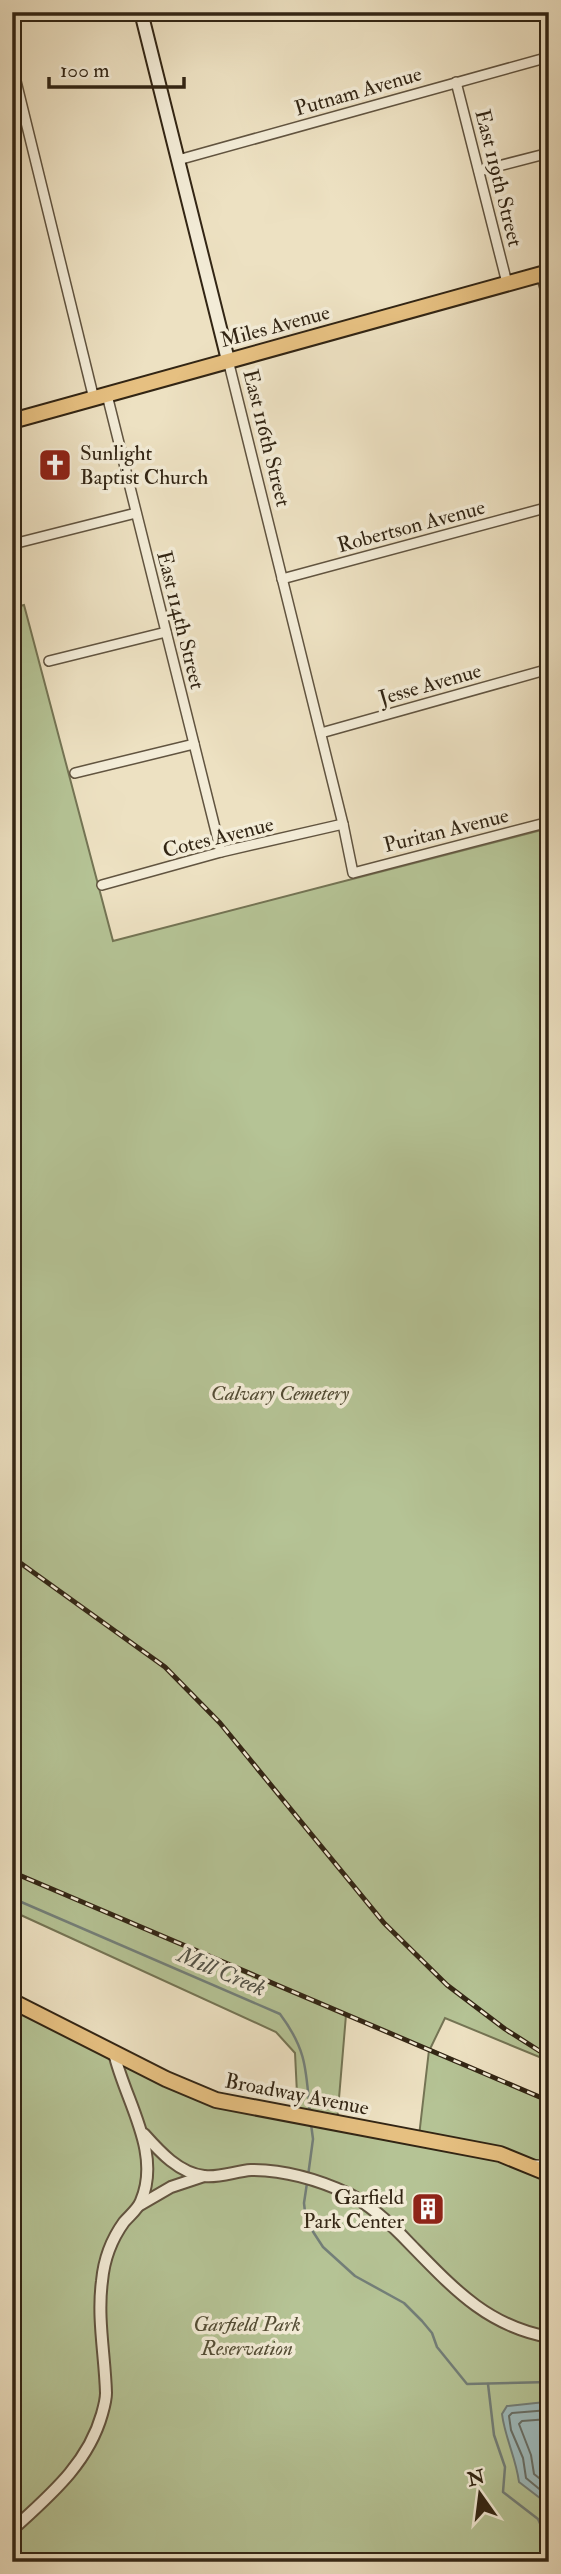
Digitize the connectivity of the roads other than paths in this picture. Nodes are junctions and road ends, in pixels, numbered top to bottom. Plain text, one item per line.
1 (141, 12) edge
2 (549, 57) edge
3 (12, 65) edge
4 (456, 82) junction
5 (549, 153) edge
6 (178, 160) junction
7 (479, 172) junction
8 (545, 273) edge
9 (507, 284) junction
10 (549, 302) edge
11 (228, 360) junction
12 (100, 397) junction
13 (12, 421) edge
14 (549, 507) edge
15 (136, 513) junction
16 (17, 542) dead end
17 (282, 579) junction
18 (166, 632) junction
19 (49, 661) dead end
20 (549, 669) edge
21 (321, 733) junction
22 (194, 744) junction
23 (75, 774) dead end
24 (549, 822) edge
25 (344, 824) junction
26 (221, 852) junction
27 (353, 873) joint
28 (102, 885) dead end
29 (12, 2001) edge
30 (114, 2053) junction
31 (142, 2132) junction
32 (527, 2165) junction
33 (549, 2165) edge
34 (549, 2174) edge
35 (204, 2176) junction
36 (140, 2205) junction
37 (549, 2337) edge
38 (12, 2530) edge

1 - 6 main road, East 116th Street
2 - 4 street, Putnam Avenue
3 - 12 street, East 114th Street
4 - 6 street, Putnam Avenue
4 - 7 street, East 119th Street
5 - 7 street
6 - 11 main road, East 116th Street
7 - 9 street, East 119th Street
8 - 9 main road, Miles Avenue
8 - 10 street
9 - 11 main road, Miles Avenue
11 - 12 main road, Miles Avenue
11 - 17 street, East 116th Street
12 - 13 main road, Miles Avenue
12 - 15 street, East 114th Street
14 - 17 street, Robertson Avenue
15 - 16 street
15 - 18 street, East 114th Street
17 - 21 street, East 116th Street
18 - 19 street
18 - 22 street, East 114th Street
20 - 21 street, Jesse Avenue
21 - 25 street, East 116th Street
22 - 23 street
22 - 26 street, East 114th Street
24 - 27 street, Puritan Avenue
25 - 26 street, Cotes Avenue
25 - 27 street, East 116th Street
26 - 28 street, Cotes Avenue
29 - 30 main road, Broadway Avenue
30 - 31 street
30 - 32 main road, Broadway Avenue
31 - 35 street
31 - 36 street
32 - 33 street
32 - 34 main road, Broadway Avenue
35 - 36 street
35 - 37 street
36 - 38 street

